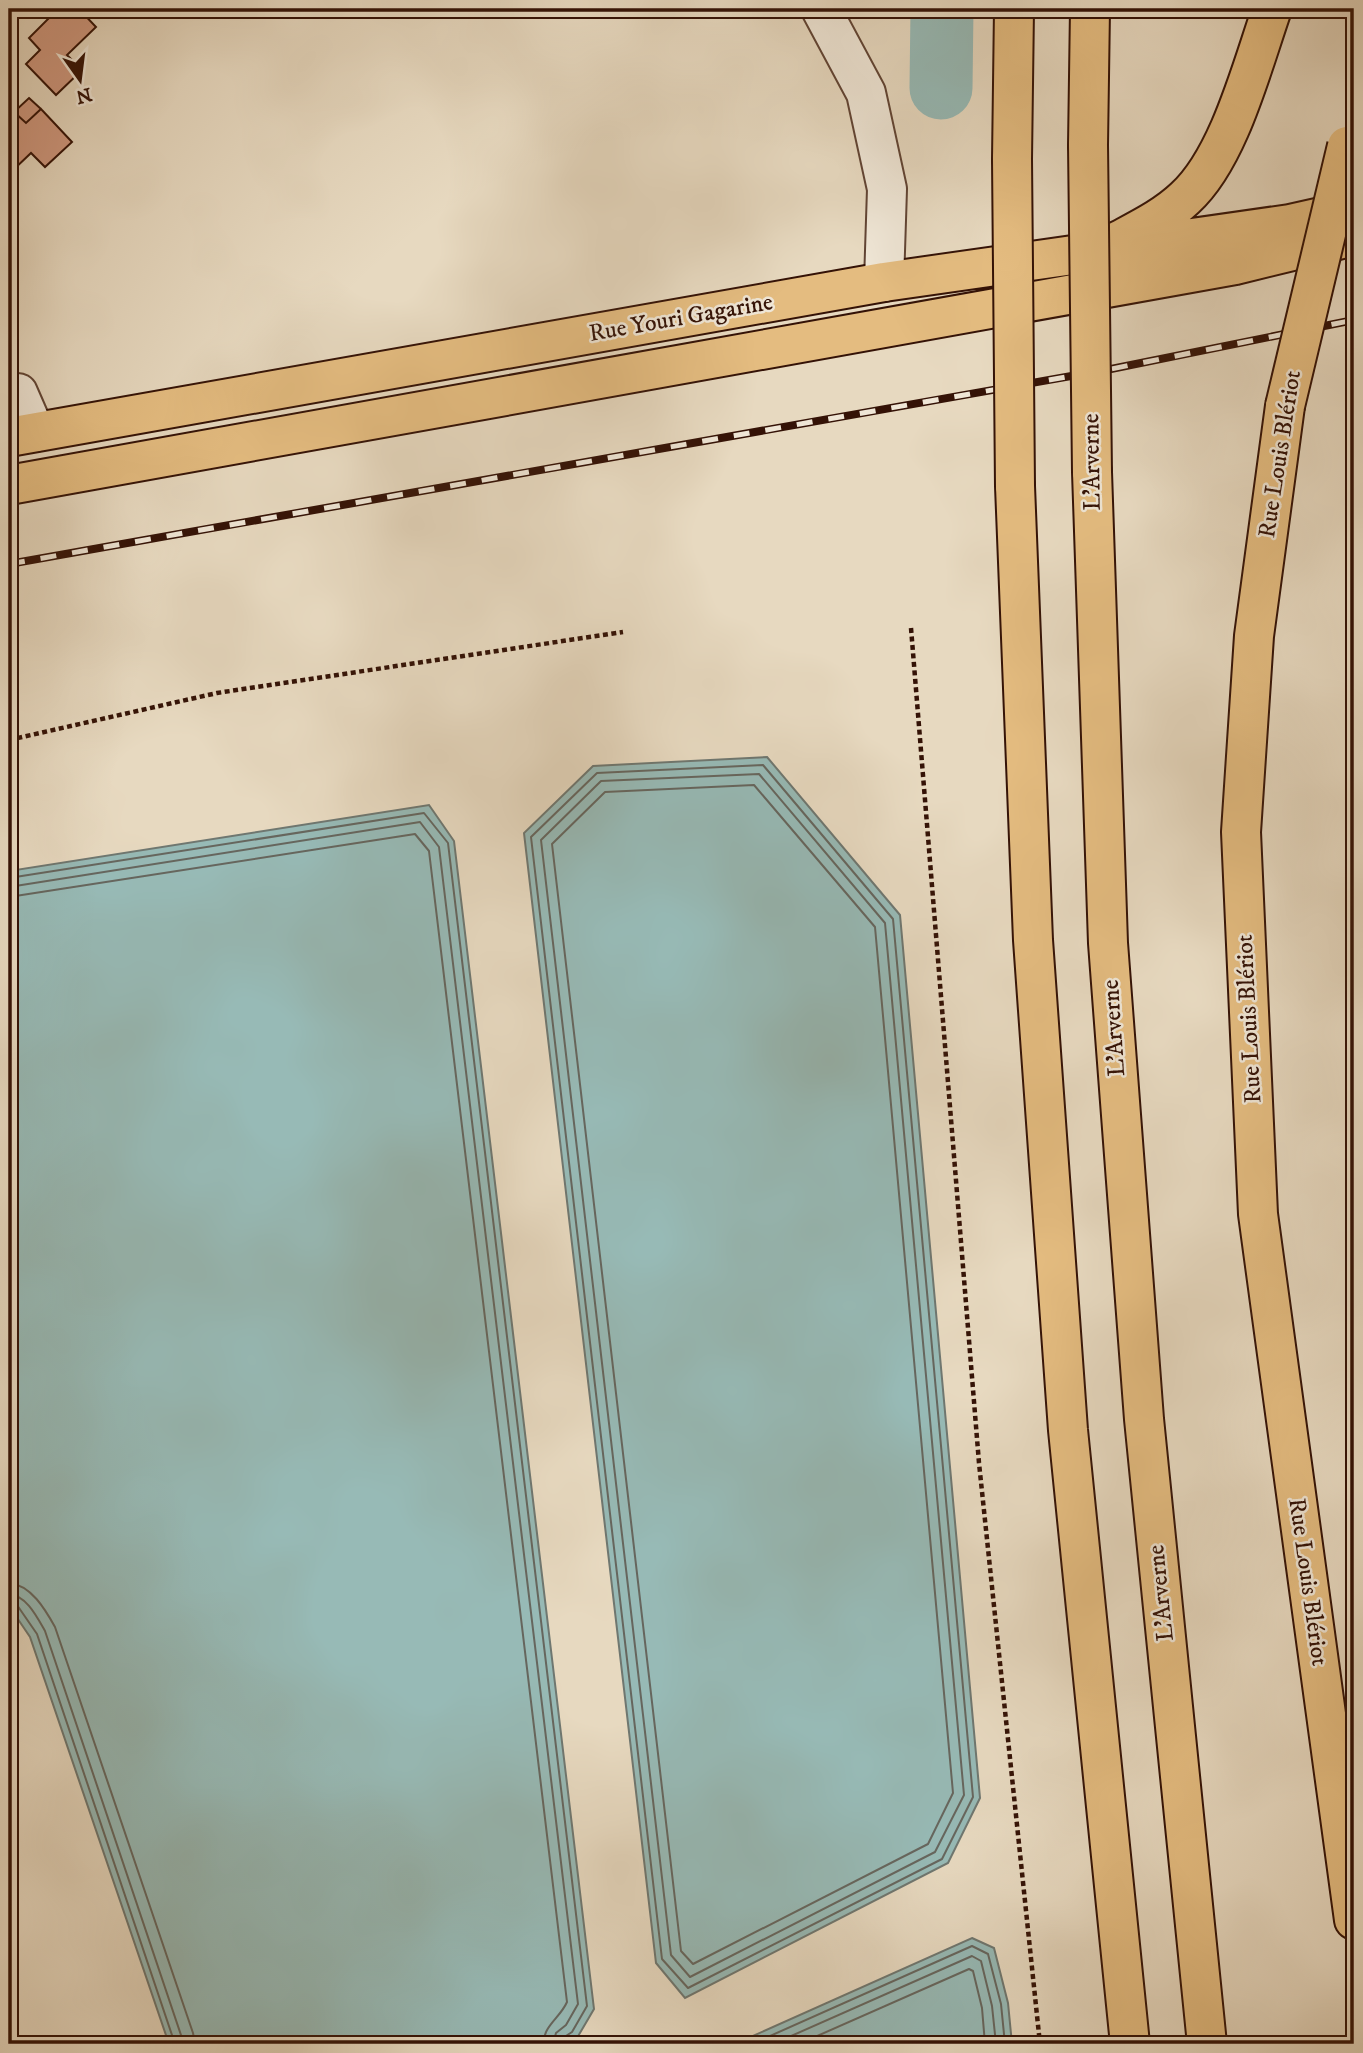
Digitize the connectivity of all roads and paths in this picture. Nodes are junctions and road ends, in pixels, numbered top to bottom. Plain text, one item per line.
1 (821, 9) edge
2 (1014, 9) edge
3 (1090, 9) edge
4 (1272, 9) edge
5 (1350, 134) edge
6 (1354, 210) edge
7 (1354, 236) edge
8 (1099, 251) junction
9 (1354, 254) edge
10 (1235, 265) junction
11 (884, 282) junction
12 (13, 393) edge
13 (22, 435) edge
14 (9, 485) edge
15 (911, 628) dead end
16 (623, 632) dead end
17 (9, 740) edge
18 (1354, 1920) edge
19 (1040, 2044) edge
20 (1130, 2044) edge
21 (1207, 2044) edge

1 - 11 street
2 - 20 main road, bridge
3 - 21 main road, L'Arverne, bridge
4 - 8 main road
5 - 18 main road, Rue Louis Blériot, bridge
6 - 8 main road, Rue Youri Gagarine
7 - 10 main road
8 - 11 main road, Rue Youri Gagarine
9 - 10 main road
10 - 14 main road, Rue Youri Gagarine
11 - 13 main road, Rue Youri Gagarine
12 - 13 street
15 - 19 path
16 - 17 path

